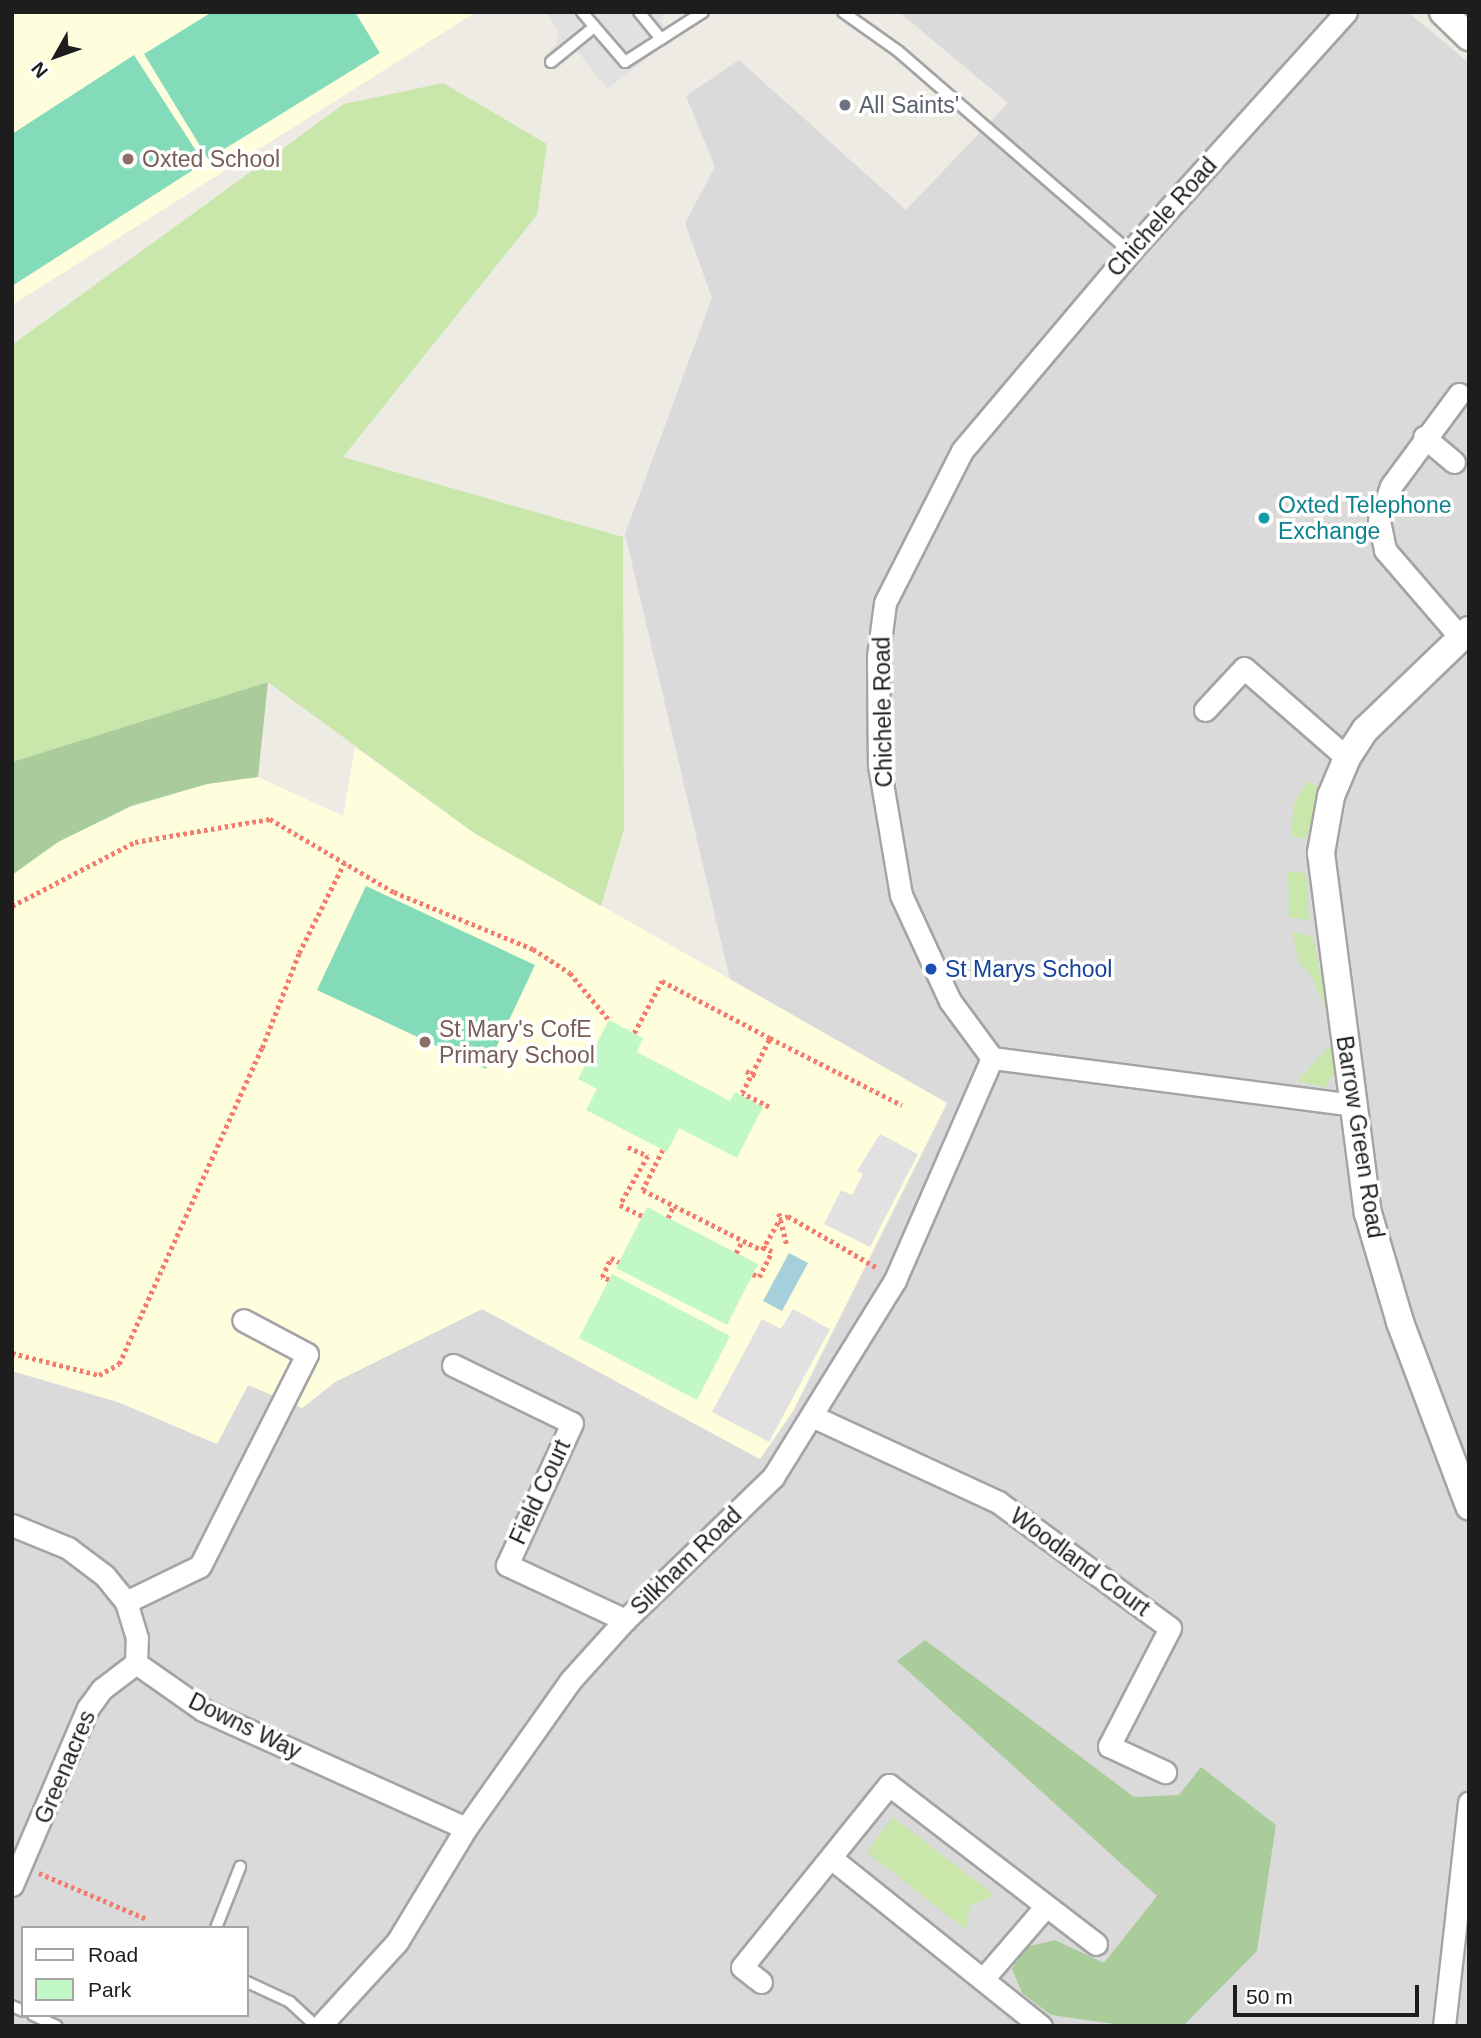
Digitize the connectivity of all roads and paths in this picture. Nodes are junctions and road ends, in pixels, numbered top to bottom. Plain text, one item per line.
1 (582, 12) edge
2 (639, 12) edge
3 (703, 12) edge
4 (843, 12) edge
5 (1346, 12) edge
6 (1443, 12) edge
7 (594, 26) junction
8 (1469, 37) edge
9 (661, 39) junction
10 (551, 62) dead end
11 (1130, 252) junction
12 (1459, 394) dead end
13 (1424, 437) junction
14 (1454, 462) dead end
15 (1465, 634) edge
16 (1205, 710) dead end
17 (1347, 758) junction
18 (345, 861) junction
19 (12, 906) edge
20 (609, 1020) dead end
21 (634, 1033) dead end
22 (770, 1038) junction
23 (992, 1058) junction
24 (746, 1071) dead end
25 (752, 1073) junction
26 (759, 1077) dead end
27 (902, 1105) dead end
28 (1354, 1105) junction
29 (769, 1107) dead end
30 (628, 1147) dead end
31 (663, 1150) dead end
32 (673, 1207) junction
33 (781, 1215) junction
34 (643, 1216) dead end
35 (668, 1218) dead end
36 (742, 1241) junction
37 (787, 1246) dead end
38 (763, 1247) junction
39 (736, 1253) dead end
40 (619, 1262) dead end
41 (753, 1274) dead end
42 (608, 1280) dead end
43 (895, 1280) junction
44 (243, 1320) dead end
45 (12, 1353) edge
46 (453, 1365) dead end
47 (812, 1416) junction
48 (1469, 1506) edge
49 (12, 1525) edge
50 (127, 1602) junction
51 (625, 1620) junction
52 (136, 1663) junction
53 (1165, 1772) dead end
54 (1469, 1802) edge
55 (467, 1828) junction
56 (831, 1858) junction
57 (22, 1866) junction
58 (240, 1867) dead end
59 (12, 1885) edge
60 (1046, 1906) junction
61 (147, 1919) dead end
62 (217, 1926) edge
63 (1096, 1944) dead end
64 (983, 1979) junction
65 (248, 1982) edge
66 (761, 1982) dead end
67 (37, 2017) edge
68 (57, 2026) edge
69 (318, 2026) edge
70 (1039, 2026) edge
71 (1444, 2026) edge

1 - 7 lane
2 - 9 lane
3 - 9 lane
4 - 11 lane
5 - 11 street, Chichele Road
6 - 8 street
7 - 9 lane
7 - 10 lane
11 - 23 street, Chichele Road
12 - 13 street
13 - 14 street
13 - 15 street
15 - 17 street, Barrow Green Road
16 - 17 street
17 - 28 street, Barrow Green Road
18 - 19 path
18 - 20 path
18 - 45 path
21 - 22 path
22 - 25 path
22 - 27 path
23 - 28 street
23 - 43 street, Silkham Road
24 - 25 path
25 - 26 path
25 - 29 path
28 - 48 street, Barrow Green Road
30 - 34 path
31 - 32 path
32 - 35 path
32 - 36 path
33 - 37 path
33 - 38 path
33 - 43 path
36 - 38 path
36 - 39 path
38 - 41 path
40 - 42 path
43 - 47 street, Silkham Road
44 - 50 street
46 - 51 street, Field Court
47 - 51 street, Silkham Road
47 - 53 street, Woodland Court
49 - 50 street
50 - 52 street
51 - 55 street, Silkham Road
52 - 55 street, Downs Way
52 - 57 street, Greenacres
54 - 71 street
55 - 69 street, Silkham Road
56 - 60 street
56 - 64 street
56 - 66 street
57 - 59 street, Greenacres
57 - 61 path
58 - 62 lane
60 - 63 street
60 - 64 street
64 - 70 street
65 - 69 lane
67 - 68 lane

